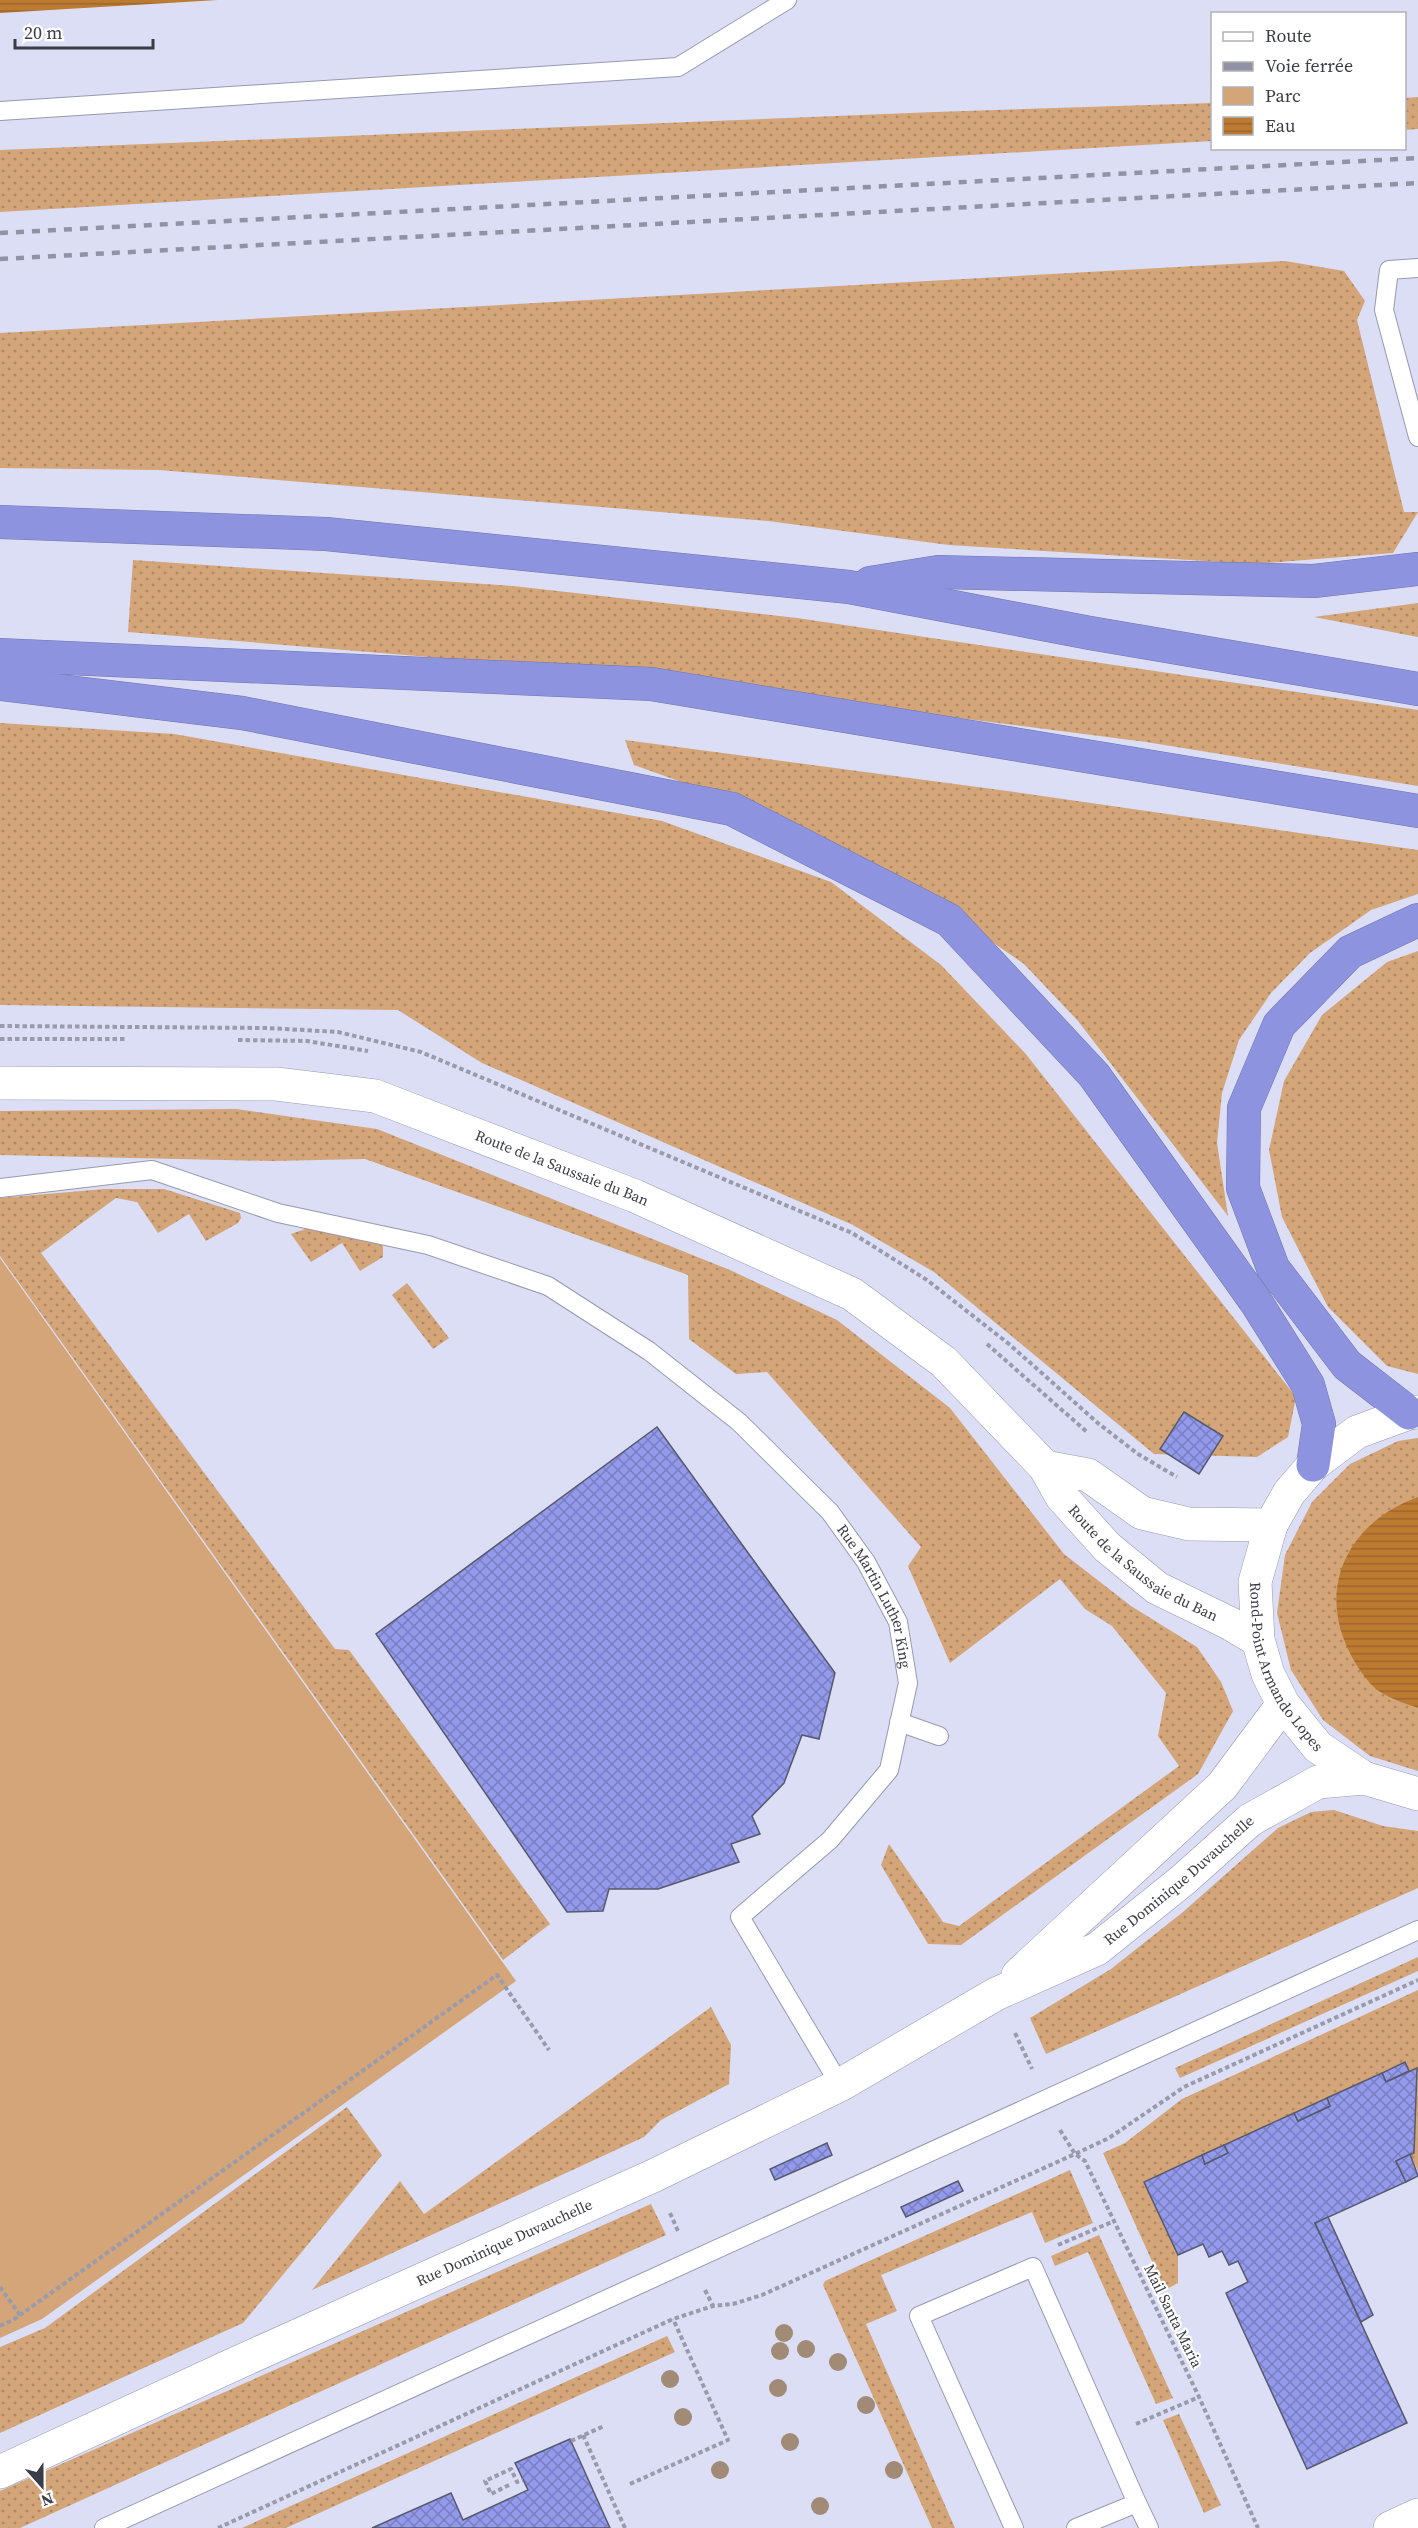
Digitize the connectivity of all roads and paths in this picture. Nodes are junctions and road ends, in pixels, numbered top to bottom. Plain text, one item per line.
1 (787, 0) edge
2 (0, 111) edge
3 (1418, 268) edge
4 (1418, 437) edge
5 (0, 522) edge
6 (1418, 569) edge
7 (849, 587) junction
8 (0, 655) edge
9 (0, 684) edge
10 (1418, 689) edge
11 (1418, 812) edge
12 (1418, 920) edge
13 (0, 1083) edge
14 (0, 1188) edge
15 (1413, 1413) edge
16 (1313, 1465) junction
17 (1045, 1467) junction
18 (1271, 1525) junction
19 (1258, 1640) junction
20 (1283, 1704) junction
21 (899, 1722) junction
22 (939, 1736) dead end
23 (1364, 1778) junction
24 (1418, 1794) edge
25 (1418, 1930) edge
26 (1418, 1980) edge
27 (996, 1994) junction
28 (1015, 2033) dead end
29 (549, 2050) dead end
30 (1036, 2078) dead end
31 (840, 2085) junction
32 (1058, 2127) dead end
33 (1076, 2154) junction
34 (667, 2207) dead end
35 (1114, 2221) junction
36 (682, 2240) dead end
37 (1048, 2249) dead end
38 (702, 2284) dead end
39 (0, 2287) edge
40 (713, 2306) junction
41 (20, 2315) junction
42 (674, 2319) junction
43 (0, 2326) edge
44 (1199, 2397) junction
45 (604, 2427) dead end
46 (1128, 2428) dead end
47 (583, 2435) junction
48 (571, 2441) dead end
49 (0, 2472) edge
50 (523, 2480) dead end
51 (630, 2484) dead end
52 (510, 2485) dead end
53 (1137, 2502) junction
54 (1418, 2516) edge
55 (104, 2528) edge
56 (218, 2528) edge
57 (625, 2528) edge
58 (1014, 2528) edge
59 (1076, 2528) edge
60 (1149, 2528) edge
61 (1258, 2528) edge
62 (1390, 2528) edge

1 - 2 lane
3 - 4 lane
5 - 7 highway
6 - 7 highway
7 - 10 highway
8 - 11 highway
9 - 16 highway
12 - 15 highway
13 - 17 main road, Route de la Saussaie du Ban
14 - 21 lane, Rue Martin Luther King
15 - 16 main road, Rond-Point Armando Lopes
16 - 18 main road, Rond-Point Armando Lopes
17 - 18 main road
17 - 19 main road, Route de la Saussaie du Ban
18 - 19 main road, Rond-Point Armando Lopes
19 - 20 main road, Rond-Point Armando Lopes
20 - 23 main road, Rond-Point Armando Lopes
20 - 27 main road, Rue Dominique Duvauchelle
21 - 22 lane
21 - 31 lane, Rue Martin Luther King
23 - 24 main road, Rond-Point Armando Lopes
23 - 27 main road, Rue Dominique Duvauchelle
25 - 55 lane
26 - 33 path
27 - 31 main road, Rue Dominique Duvauchelle
28 - 30 path
29 - 41 path
31 - 49 main road, Rue Dominique Duvauchelle
32 - 33 path, Mail Santa Maria
33 - 35 path, Mail Santa Maria
33 - 40 path
34 - 36 path
35 - 37 path
35 - 44 path, Mail Santa Maria
38 - 40 path
39 - 41 path
40 - 42 path
41 - 43 path
42 - 51 path
42 - 56 path
44 - 46 path
44 - 61 path, Mail Santa Maria
45 - 47 path
47 - 48 path
47 - 57 path
50 - 52 path
53 - 58 lane
53 - 59 lane
53 - 60 lane
54 - 62 main road

